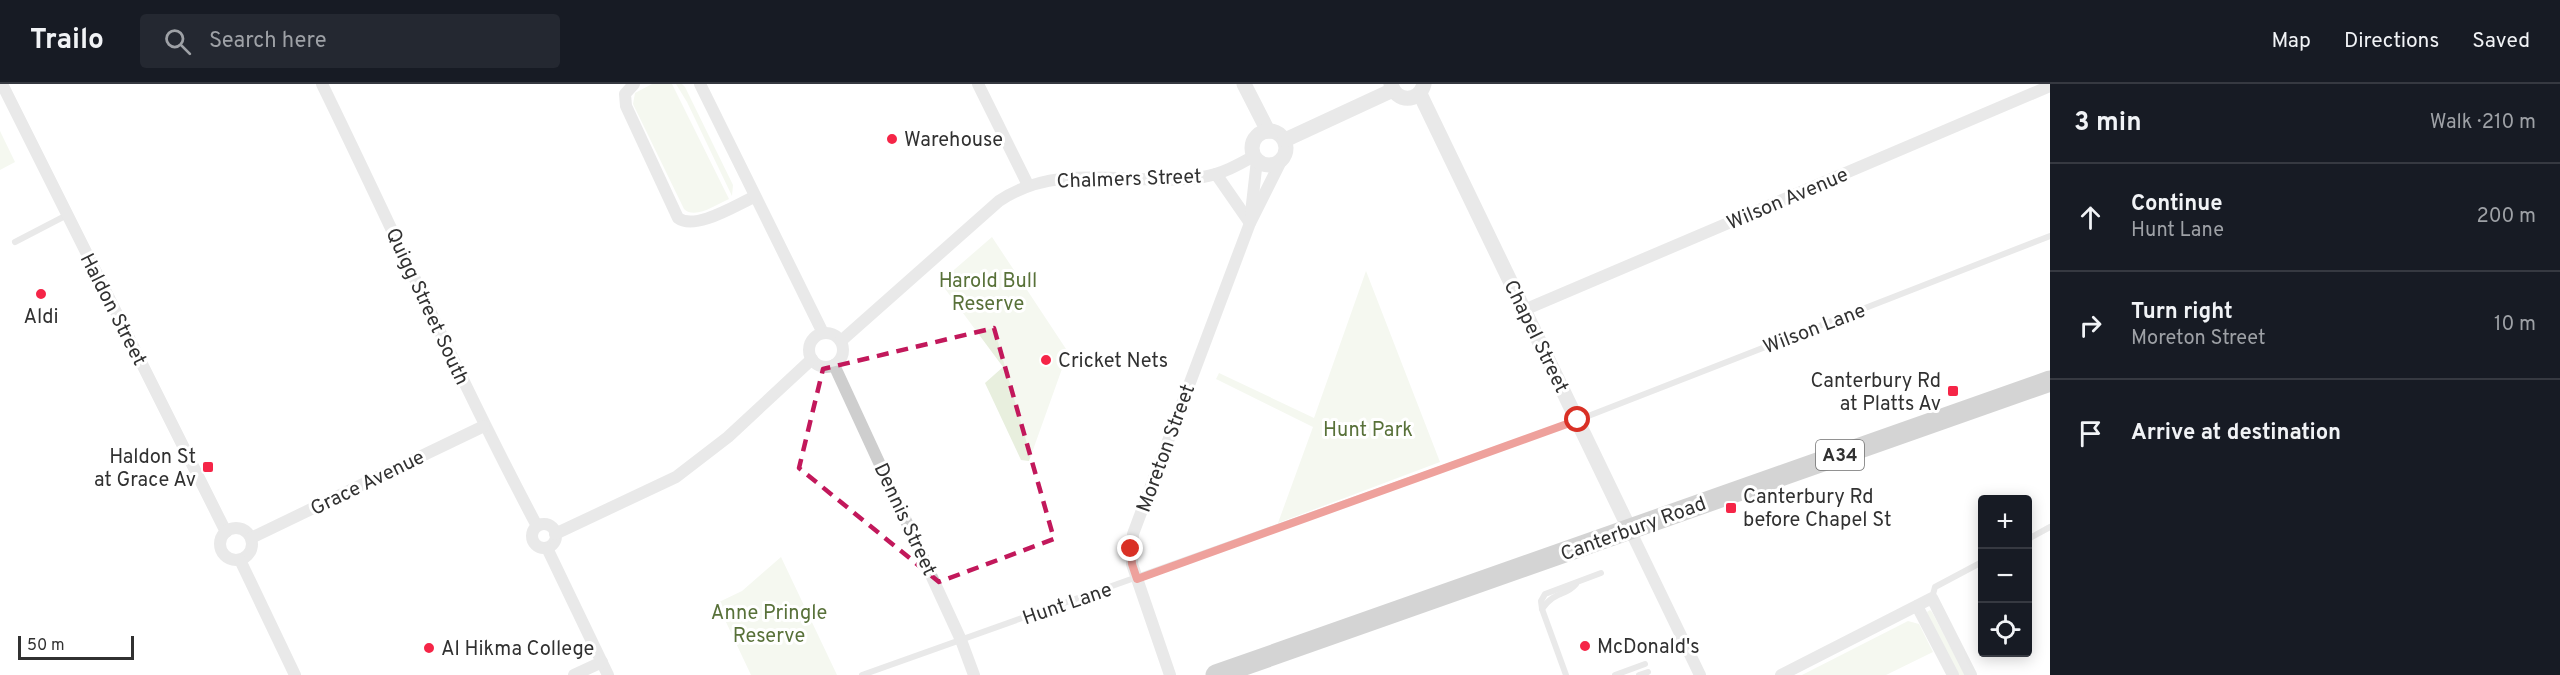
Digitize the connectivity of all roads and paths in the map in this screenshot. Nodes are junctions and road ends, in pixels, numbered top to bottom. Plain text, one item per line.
1 (322, 84) edge
2 (634, 84) edge
3 (700, 84) edge
4 (978, 84) edge
5 (1244, 84) edge
6 (3, 85) edge
7 (2050, 86) edge
8 (1392, 87) edge
9 (1422, 89) edge
10 (1268, 131) junction
11 (1285, 140) junction
12 (1256, 158) junction
13 (1281, 161) junction
14 (1215, 174) junction
15 (1028, 185) junction
16 (754, 196) junction
17 (67, 215) junction
18 (1250, 223) junction
19 (2050, 236) edge
20 (15, 242) dead end
21 (1524, 310) junction
22 (823, 333) junction
23 (841, 341) junction
24 (812, 359) junction
25 (834, 364) junction
26 (2050, 381) edge
27 (1578, 420) junction
28 (484, 426) junction
29 (537, 526) junction
30 (2050, 527) edge
31 (1630, 530) junction
32 (226, 532) junction
33 (555, 534) junction
34 (2032, 537) edge
35 (251, 538) junction
36 (547, 548) junction
37 (240, 560) junction
38 (1978, 565) edge
39 (1601, 573) dead end
40 (1137, 579) junction
41 (1932, 598) junction
42 (1917, 606) junction
43 (962, 640) junction
44 (602, 662) junction
45 (1645, 664) dead end
46 (1648, 672) dead end
47 (296, 675) edge
48 (574, 675) edge
49 (608, 675) edge
50 (862, 675) edge
51 (974, 675) edge
52 (1170, 675) edge
53 (1216, 675) edge
54 (1566, 675) edge
55 (1615, 675) edge
56 (1639, 675) edge
57 (1700, 675) edge
58 (1781, 675) edge
59 (1953, 675) edge
60 (1971, 675) edge

1 - 28 street, Quigg Street South
2 - 16 street
3 - 16 street
4 - 15 street
5 - 10 street
6 - 17 street, Haldon Street
7 - 21 street, Wilson Avenue
8 - 9 street
8 - 11 street
9 - 21 street, Chapel Street
10 - 11 street
10 - 12 street
11 - 13 street
12 - 13 street
12 - 14 street, Chalmers Street
12 - 18 street, Moreton Street
13 - 18 street, Moreton Street
14 - 15 street, Chalmers Street
14 - 18 street
15 - 23 street, Chalmers Street
16 - 22 street
17 - 20 lane
17 - 32 street, Haldon Street
18 - 40 street, Moreton Street
19 - 27 lane, Wilson Lane
21 - 27 street, Chapel Street
22 - 23 street
22 - 24 street
23 - 25 street
24 - 25 street
24 - 33 street
25 - 43 street, Dennis Street
26 - 31 highway, Canterbury Road / A34
27 - 31 street, Chapel Street
27 - 40 lane, Hunt Lane
28 - 29 street, Quigg Street South
28 - 35 street, Grace Avenue
29 - 33 street
29 - 36 street
30 - 34 lane
31 - 53 highway, Canterbury Road / A34
31 - 57 street, Chapel Street
32 - 35 street
32 - 37 street
33 - 36 street
35 - 37 street
36 - 44 street
37 - 47 street
38 - 41 lane
39 - 54 lane
40 - 43 lane, Hunt Lane
40 - 52 street, Moreton Street
41 - 42 street
41 - 60 street
42 - 58 street
42 - 59 street
43 - 50 lane, Hunt Lane
43 - 51 street, Dennis Street
44 - 48 street
44 - 49 street
45 - 55 lane
46 - 56 lane

